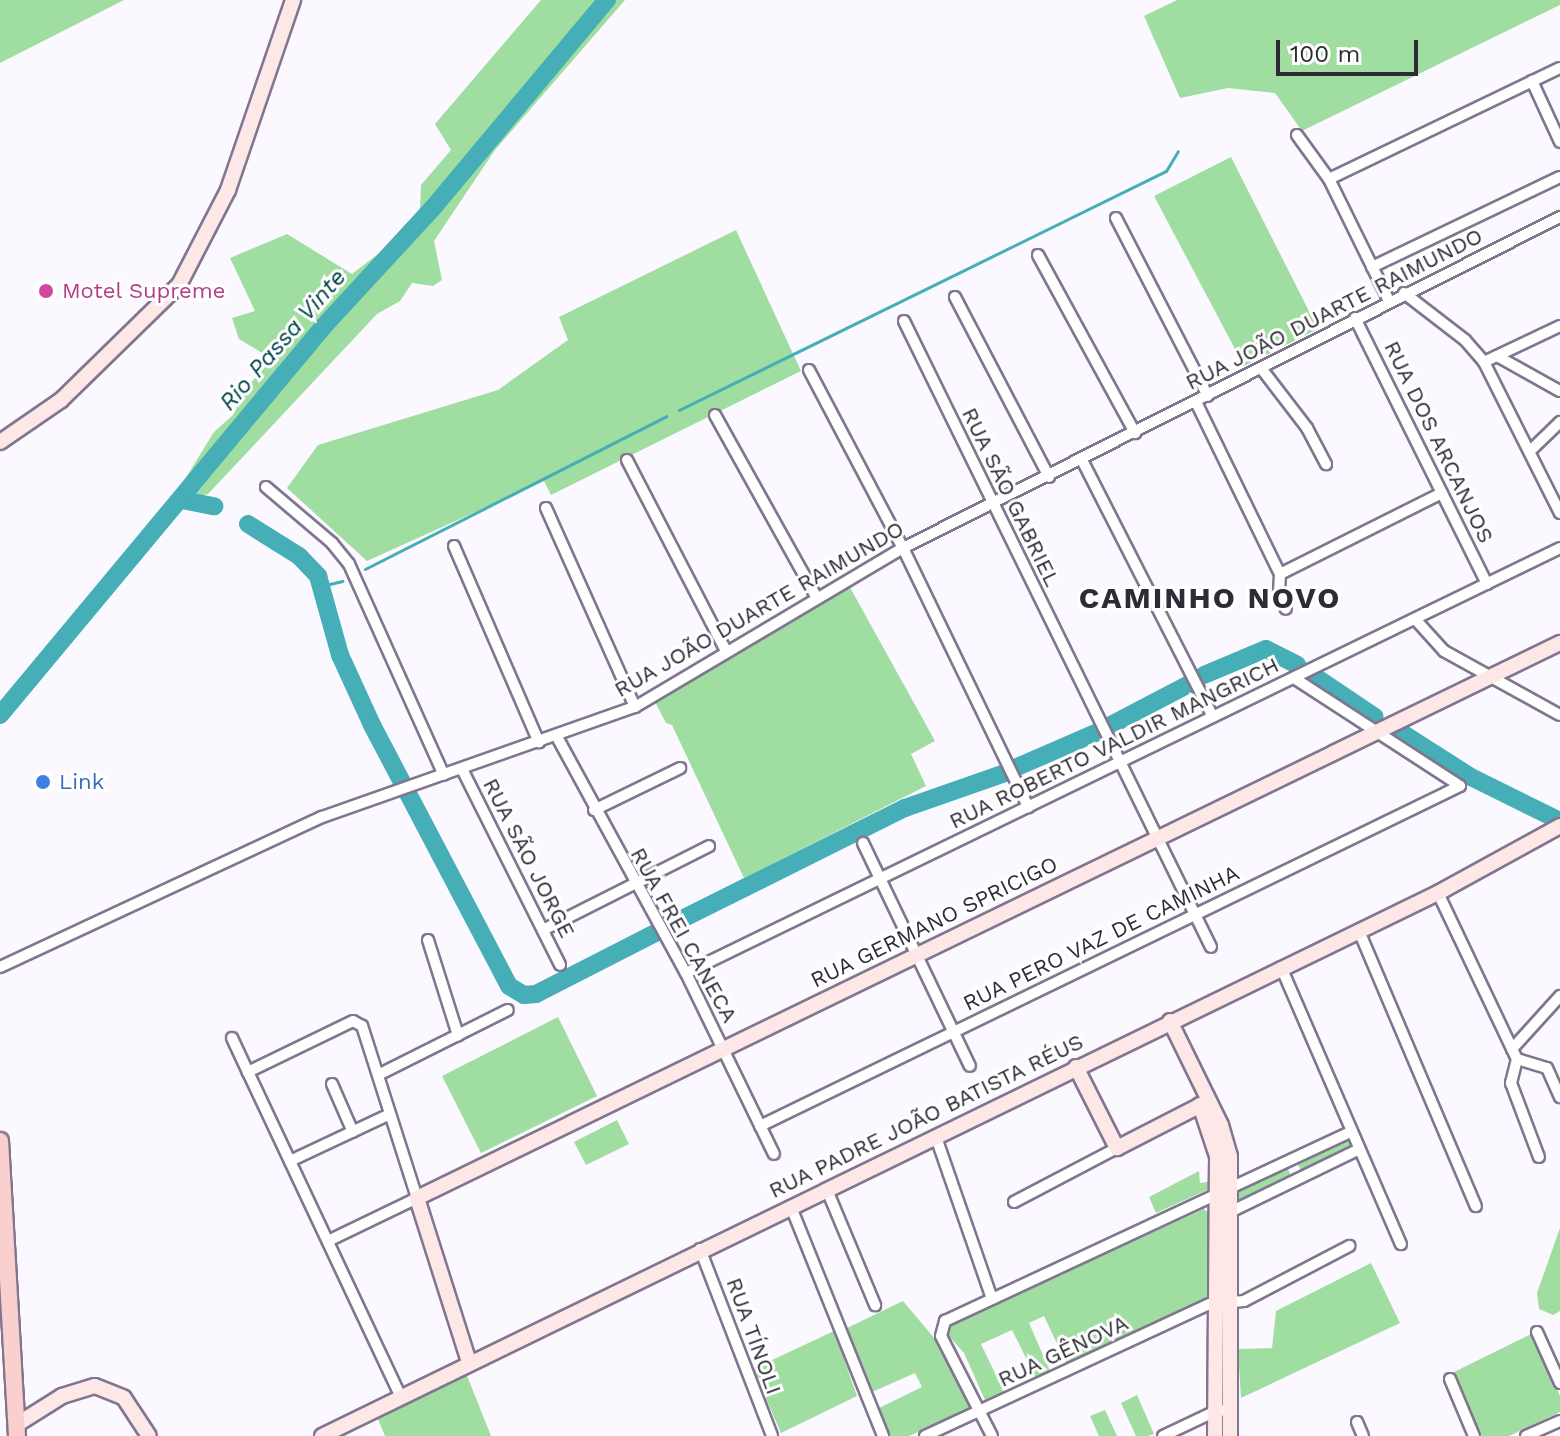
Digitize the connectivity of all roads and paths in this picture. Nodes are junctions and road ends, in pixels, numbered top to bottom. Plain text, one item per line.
1 (293, 0) edge
2 (1560, 68) edge
3 (1532, 81) junction
4 (1297, 135) dead end
5 (1560, 142) edge
6 (1560, 177) edge
7 (1329, 179) junction
8 (1560, 217) edge
9 (1116, 218) dead end
10 (1038, 255) dead end
11 (1372, 267) junction
12 (1404, 293) junction
13 (955, 297) dead end
14 (1389, 301) junction
15 (1355, 318) junction
16 (904, 321) dead end
17 (1560, 326) edge
18 (1497, 356) junction
19 (1484, 362) junction
20 (1261, 368) junction
21 (809, 370) dead end
22 (1560, 391) edge
23 (1208, 396) junction
24 (1196, 402) junction
25 (715, 415) dead end
26 (1560, 422) edge
27 (1135, 433) junction
28 (0, 442) edge
29 (1530, 451) junction
30 (627, 460) dead end
31 (1082, 460) junction
32 (1326, 464) dead end
33 (1049, 477) junction
34 (266, 487) dead end
35 (1442, 493) junction
36 (992, 505) junction
37 (546, 508) dead end
38 (1560, 513) edge
39 (454, 546) dead end
40 (903, 548) junction
41 (1560, 548) edge
42 (1280, 574) junction
43 (1487, 584) junction
44 (815, 595) junction
45 (1286, 609) dead end
46 (1415, 619) junction
47 (1560, 643) edge
48 (726, 651) junction
49 (1495, 674) junction
50 (1294, 678) junction
51 (635, 707) junction
52 (1560, 715) edge
53 (1213, 717) junction
54 (1376, 732) junction
55 (556, 735) junction
56 (539, 742) junction
57 (1119, 762) junction
58 (680, 768) dead end
59 (462, 769) junction
60 (444, 775) junction
61 (1028, 807) junction
62 (594, 810) junction
63 (1556, 831) edge
64 (1157, 838) junction
65 (863, 843) dead end
66 (709, 846) dead end
67 (880, 879) junction
68 (633, 884) junction
69 (1438, 893) junction
70 (1195, 915) junction
71 (543, 930) junction
72 (1359, 931) junction
73 (428, 940) dead end
74 (1211, 947) dead end
75 (917, 955) junction
76 (560, 965) dead end
77 (0, 967) edge
78 (1281, 967) junction
79 (686, 973) junction
80 (1560, 996) edge
81 (508, 1010) dead end
82 (1170, 1021) junction
83 (953, 1032) junction
84 (458, 1035) junction
85 (232, 1038) dead end
86 (723, 1049) junction
87 (1514, 1054) junction
88 (970, 1066) dead end
89 (1076, 1067) junction
90 (248, 1072) junction
91 (378, 1075) junction
92 (332, 1084) dead end
93 (1560, 1097) edge
94 (1205, 1103) junction
95 (390, 1114) junction
96 (760, 1126) junction
97 (1352, 1131) junction
98 (353, 1132) junction
99 (936, 1137) junction
100 (0, 1141) edge
101 (1117, 1148) junction
102 (1360, 1149) junction
103 (774, 1154) dead end
104 (1539, 1157) dead end
105 (1289, 1160) junction
106 (290, 1161) junction
107 (1298, 1180) junction
108 (827, 1190) junction
109 (1223, 1191) junction
110 (417, 1198) junction
111 (1014, 1202) dead end
112 (1476, 1206) dead end
113 (791, 1207) junction
114 (1230, 1212) junction
115 (328, 1241) junction
116 (1401, 1244) dead end
117 (1349, 1246) dead end
118 (700, 1249) junction
119 (992, 1299) junction
120 (1223, 1304) junction
121 (875, 1305) dead end
122 (1537, 1332) dead end
123 (469, 1362) junction
124 (1450, 1379) dead end
125 (1560, 1383) edge
126 (400, 1395) junction
127 (980, 1411) junction
128 (1223, 1411) junction
129 (1560, 1421) edge
130 (1357, 1422) dead end
131 (16, 1430) edge
132 (0, 1435) edge
133 (1223, 1435) edge
134 (149, 1436) edge
135 (324, 1436) edge
136 (772, 1436) edge
137 (883, 1436) edge
138 (925, 1436) edge
139 (992, 1436) edge
140 (1163, 1436) edge
141 (1363, 1436) edge
142 (1474, 1436) edge
143 (1526, 1436) edge

1 - 28 street
2 - 3 street
3 - 5 street
3 - 7 street
4 - 7 street
6 - 11 street
7 - 11 street
8 - 12 street, RUA JOÃO DUARTE RAIMUNDO
9 - 23 street
10 - 27 street
11 - 14 street
12 - 14 street, RUA JOÃO DUARTE RAIMUNDO
12 - 19 street
13 - 33 street
14 - 15 street, RUA JOÃO DUARTE RAIMUNDO
15 - 20 street, RUA JOÃO DUARTE RAIMUNDO
15 - 35 street, RUA DOS ARCANJOS
16 - 36 street, RUA SÃO GABRIEL
17 - 18 street
18 - 19 street
18 - 22 street
19 - 29 street
20 - 23 street, RUA JOÃO DUARTE RAIMUNDO
20 - 32 street
21 - 40 street
23 - 24 street, RUA JOÃO DUARTE RAIMUNDO
24 - 27 street, RUA JOÃO DUARTE RAIMUNDO
24 - 42 street
25 - 44 street
26 - 29 street
27 - 31 street, RUA JOÃO DUARTE RAIMUNDO
29 - 38 street
30 - 48 street
31 - 33 street, RUA JOÃO DUARTE RAIMUNDO
31 - 53 street
33 - 36 street, RUA JOÃO DUARTE RAIMUNDO
34 - 60 street
35 - 42 street
35 - 43 street, RUA DOS ARCANJOS
36 - 40 street, RUA JOÃO DUARTE RAIMUNDO
36 - 57 street, RUA SÃO GABRIEL
37 - 51 street
39 - 56 street
40 - 44 street, RUA JOÃO DUARTE RAIMUNDO
40 - 61 street
41 - 43 street, RUA ROBERTO VALDIR MANGRICH
42 - 45 street
43 - 46 street, RUA ROBERTO VALDIR MANGRICH
44 - 48 street, RUA JOÃO DUARTE RAIMUNDO
46 - 49 street
46 - 50 street, RUA ROBERTO VALDIR MANGRICH
47 - 49 street, RUA GERMANO SPRICIGO
48 - 51 street, RUA JOÃO DUARTE RAIMUNDO
49 - 52 street
49 - 54 street, RUA GERMANO SPRICIGO
50 - 53 street, RUA ROBERTO VALDIR MANGRICH
50 - 54 street
51 - 55 street, RUA JOÃO DUARTE RAIMUNDO
53 - 57 street, RUA ROBERTO VALDIR MANGRICH
54 - 64 street, RUA GERMANO SPRICIGO
54 - 70 street, RUA PERO VAZ DE CAMINHA
55 - 56 street, RUA JOÃO DUARTE RAIMUNDO
55 - 62 street, RUA FREI CANECA
56 - 59 street, RUA JOÃO DUARTE RAIMUNDO
57 - 61 street, RUA ROBERTO VALDIR MANGRICH
57 - 64 street, RUA SÃO GABRIEL
58 - 62 street
59 - 60 street, RUA JOÃO DUARTE RAIMUNDO
59 - 71 street, RUA SÃO JORGE
60 - 77 street, RUA JOÃO DUARTE RAIMUNDO
61 - 67 street, RUA ROBERTO VALDIR MANGRICH
62 - 68 street, RUA FREI CANECA
63 - 69 street, RUA PADRE JOÃO BATISTA RÉUS
64 - 70 street, RUA SÃO GABRIEL
64 - 75 street, RUA GERMANO SPRICIGO
65 - 67 street
66 - 68 street
67 - 75 street
67 - 79 street, RUA ROBERTO VALDIR MANGRICH
68 - 71 street
68 - 79 street, RUA FREI CANECA
69 - 72 street, RUA PADRE JOÃO BATISTA RÉUS
69 - 87 street
70 - 74 street, RUA SÃO GABRIEL
70 - 83 street, RUA PERO VAZ DE CAMINHA
71 - 76 street, RUA SÃO JORGE
72 - 78 street, RUA PADRE JOÃO BATISTA RÉUS
72 - 112 street
73 - 84 street
75 - 83 street
75 - 86 street, RUA GERMANO SPRICIGO
78 - 82 street, RUA PADRE JOÃO BATISTA RÉUS
78 - 97 street
79 - 86 street, RUA FREI CANECA
80 - 87 street
81 - 84 street
82 - 89 street, RUA PADRE JOÃO BATISTA RÉUS
82 - 94 street
83 - 88 street
83 - 96 street, RUA PERO VAZ DE CAMINHA
84 - 91 street
85 - 90 street
86 - 96 street, RUA FREI CANECA
86 - 110 street, RUA GERMANO SPRICIGO
87 - 93 street
87 - 104 street
89 - 99 street, RUA PADRE JOÃO BATISTA RÉUS
89 - 101 street
90 - 91 street
90 - 106 street
91 - 95 street
92 - 98 street
94 - 101 street
94 - 109 street
95 - 98 street
95 - 110 street
96 - 103 street, RUA FREI CANECA
97 - 102 street
97 - 105 street
98 - 106 street
99 - 108 street, RUA PADRE JOÃO BATISTA RÉUS
99 - 119 street
100 - 131 main road
101 - 111 street
102 - 107 street
102 - 116 street
105 - 107 street
105 - 109 street
106 - 115 street
107 - 114 street
108 - 113 street, RUA PADRE JOÃO BATISTA RÉUS
108 - 121 street
109 - 114 street
109 - 119 street
109 - 120 street
110 - 115 street, RUA GERMANO SPRICIGO
110 - 123 street
113 - 118 street, RUA PADRE JOÃO BATISTA RÉUS
113 - 137 street
114 - 120 street
115 - 126 street
117 - 120 street, RUA GÊNOVA
118 - 123 street, RUA PADRE JOÃO BATISTA RÉUS
118 - 136 street, RUA TÍNOLI
119 - 127 street
120 - 127 street, RUA GÊNOVA
120 - 128 street
122 - 125 street
123 - 126 street, RUA PADRE JOÃO BATISTA RÉUS
124 - 142 street
126 - 135 street, RUA PADRE JOÃO BATISTA RÉUS
127 - 138 street, RUA GÊNOVA
127 - 139 street
128 - 133 street
128 - 140 street
129 - 143 street
130 - 141 street
131 - 132 main road
131 - 134 street

